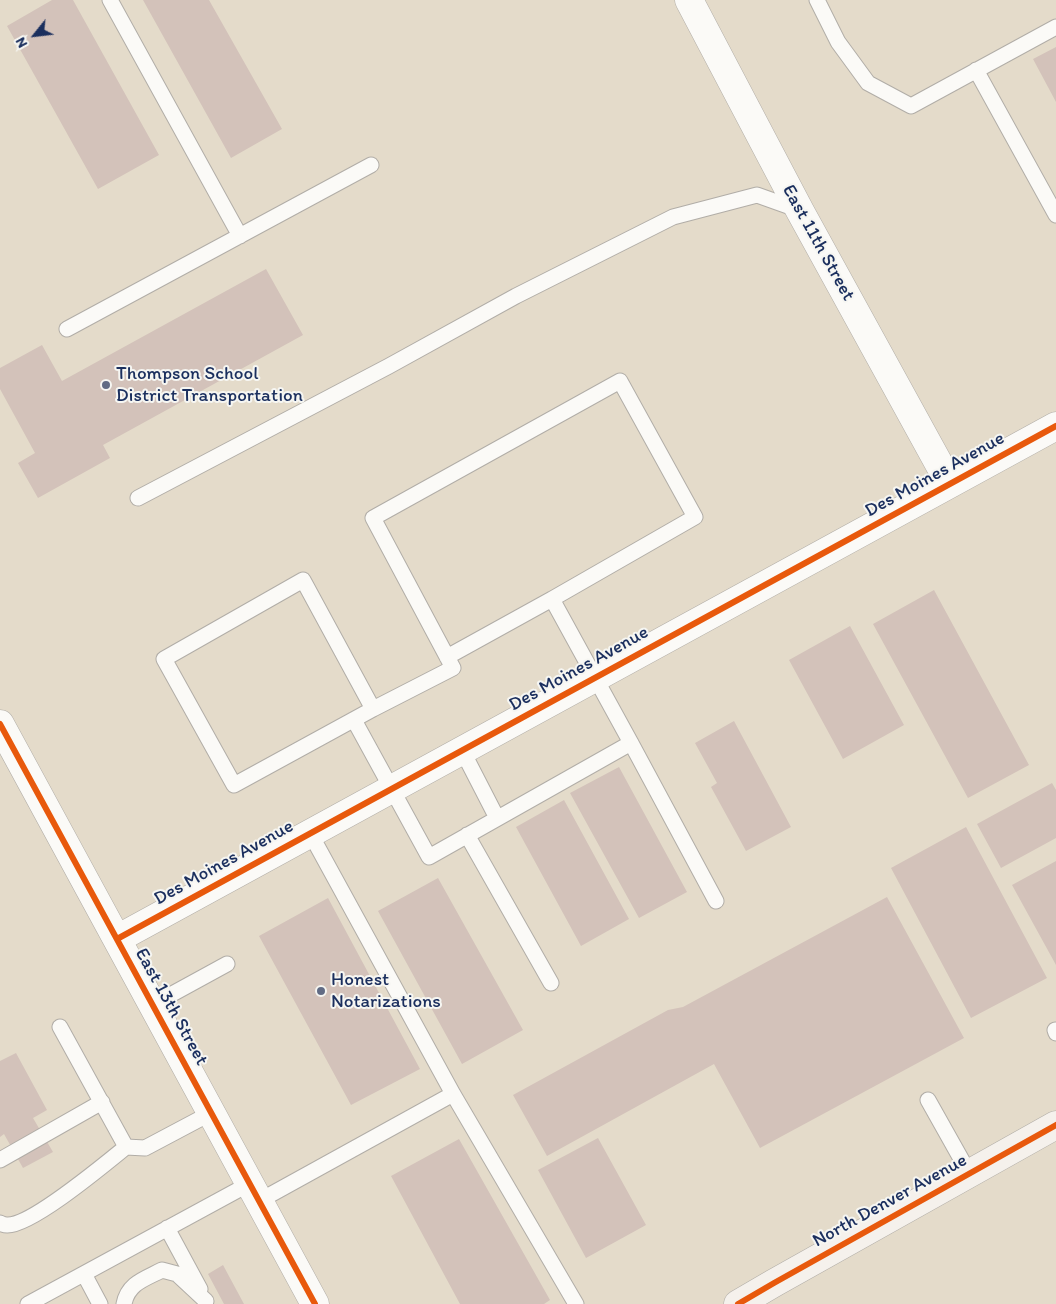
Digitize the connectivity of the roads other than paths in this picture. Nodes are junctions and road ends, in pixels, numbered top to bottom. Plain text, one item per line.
1 (110, 0) edge
2 (689, 0) edge
3 (817, 0) edge
4 (1056, 26) edge
5 (976, 70) junction
6 (371, 165) dead end
7 (800, 211) junction
8 (1056, 215) edge
9 (240, 236) junction
10 (67, 329) dead end
11 (1056, 426) edge
12 (950, 484) junction
13 (138, 498) dead end
14 (552, 599) junction
15 (447, 657) junction
16 (595, 678) junction
17 (373, 709) junction
18 (354, 720) junction
19 (0, 724) edge
20 (631, 743) junction
21 (462, 750) junction
22 (392, 789) junction
23 (497, 818) junction
24 (310, 833) junction
25 (467, 835) junction
26 (716, 901) dead end
27 (117, 939) junction
28 (227, 964) dead end
29 (551, 983) dead end
30 (152, 1005) junction
31 (60, 1027) dead end
32 (454, 1094) junction
33 (928, 1100) dead end
34 (102, 1102) junction
35 (211, 1113) junction
36 (1056, 1125) edge
37 (126, 1147) junction
38 (0, 1160) edge
39 (969, 1174) junction
40 (254, 1192) junction
41 (0, 1223) edge
42 (167, 1228) junction
43 (84, 1274) junction
44 (206, 1302) edge
45 (28, 1304) edge
46 (100, 1304) edge
47 (124, 1304) edge
48 (315, 1304) edge
49 (576, 1304) edge
50 (738, 1304) edge

1 - 9 lane
2 - 7 street, East 11th Street
3 - 5 lane
4 - 5 lane
5 - 8 lane
6 - 9 lane
7 - 12 street, East 11th Street
7 - 13 lane
9 - 10 lane
11 - 12 street, Des Moines Avenue
12 - 16 street, Des Moines Avenue
14 - 15 lane
14 - 15 lane
14 - 16 lane
15 - 17 lane
16 - 20 lane
16 - 21 street, Des Moines Avenue
17 - 18 lane
17 - 18 lane
18 - 22 lane
19 - 27 street, East 13th Street
20 - 23 lane
20 - 26 lane
21 - 22 street, Des Moines Avenue
21 - 23 lane
22 - 24 street, Des Moines Avenue
22 - 25 lane
23 - 25 lane
24 - 27 street, Des Moines Avenue
24 - 32 lane
25 - 29 lane
27 - 30 street, East 13th Street
28 - 30 lane
30 - 35 street, East 13th Street
31 - 34 lane
32 - 40 lane
32 - 49 lane
33 - 39 lane
34 - 37 lane
34 - 38 lane
35 - 37 lane
35 - 40 street, East 13th Street
36 - 39 main road, North Denver Avenue
37 - 41 lane
39 - 50 main road, North Denver Avenue
40 - 42 lane
40 - 48 street, East 13th Street
42 - 43 lane
42 - 44 lane
43 - 45 lane
43 - 46 lane
44 - 47 lane

